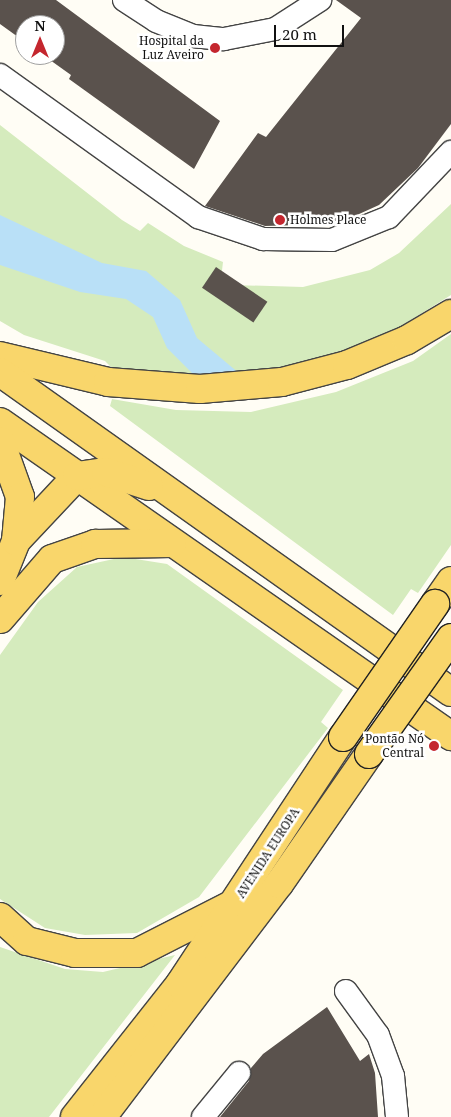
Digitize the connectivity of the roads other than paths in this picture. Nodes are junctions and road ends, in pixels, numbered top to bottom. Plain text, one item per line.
1 (124, 0) edge
2 (320, 0) edge
3 (0, 75) edge
4 (451, 152) edge
5 (451, 314) edge
6 (0, 356) edge
7 (0, 372) edge
8 (0, 422) edge
9 (0, 441) edge
10 (77, 476) junction
11 (170, 492) junction
12 (16, 541) junction
13 (172, 543) junction
14 (0, 581) edge
15 (451, 581) edge
16 (0, 619) edge
17 (451, 638) edge
18 (451, 692) edge
19 (451, 736) edge
20 (237, 902) junction
21 (0, 917) edge
22 (346, 991) dead end
23 (239, 1073) dead end
24 (75, 1117) edge
25 (102, 1117) edge
26 (203, 1117) edge
27 (397, 1117) edge

1 - 2 street
3 - 4 street
5 - 6 main road
7 - 11 main road
8 - 10 main road
9 - 12 main road
10 - 11 main road
10 - 12 main road
10 - 13 main road
11 - 18 main road
12 - 14 main road
13 - 16 main road
13 - 19 main road
15 - 20 main road, AVENIDA EUROPA, bridge
17 - 25 main road, AVENIDA EUROPA, bridge
20 - 21 main road
20 - 24 main road, AVENIDA EUROPA
22 - 27 street
23 - 26 street

